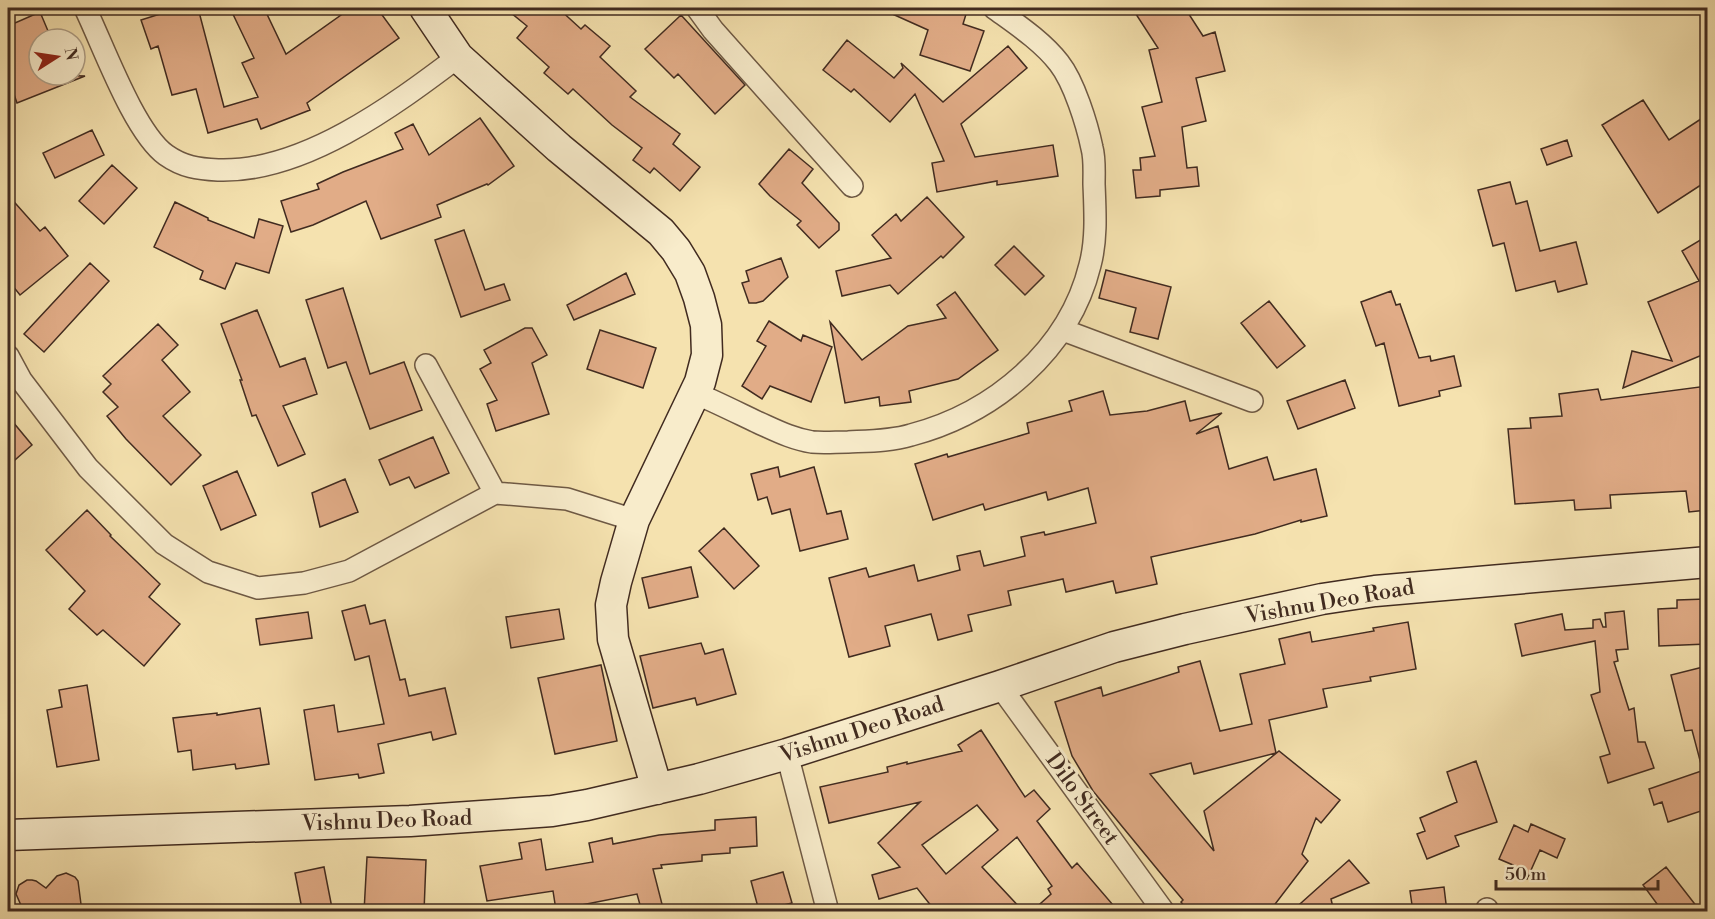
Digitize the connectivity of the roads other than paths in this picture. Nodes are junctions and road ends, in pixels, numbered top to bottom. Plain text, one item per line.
1 (86, 8) edge
2 (425, 8) edge
3 (697, 8) edge
4 (994, 8) edge
5 (458, 57) junction
6 (852, 186) dead end
7 (1063, 330) junction
8 (8, 356) edge
9 (426, 365) dead end
10 (695, 393) junction
11 (1252, 401) dead end
12 (495, 493) junction
13 (634, 520) junction
14 (1707, 562) edge
15 (1000, 687) junction
16 (787, 754) junction
17 (657, 789) junction
18 (8, 835) edge
19 (828, 912) edge
20 (1164, 912) edge

1 - 5 street
2 - 5 street
3 - 6 street
4 - 7 street
5 - 10 street
7 - 10 street
7 - 11 street
8 - 12 street
9 - 12 street
10 - 13 street
12 - 13 street
13 - 17 street
14 - 15 street, Vishnu Deo Road
15 - 16 street, Vishnu Deo Road
15 - 20 street, Dilo Street
16 - 17 street, Vishnu Deo Road
16 - 19 street
17 - 18 street, Vishnu Deo Road

